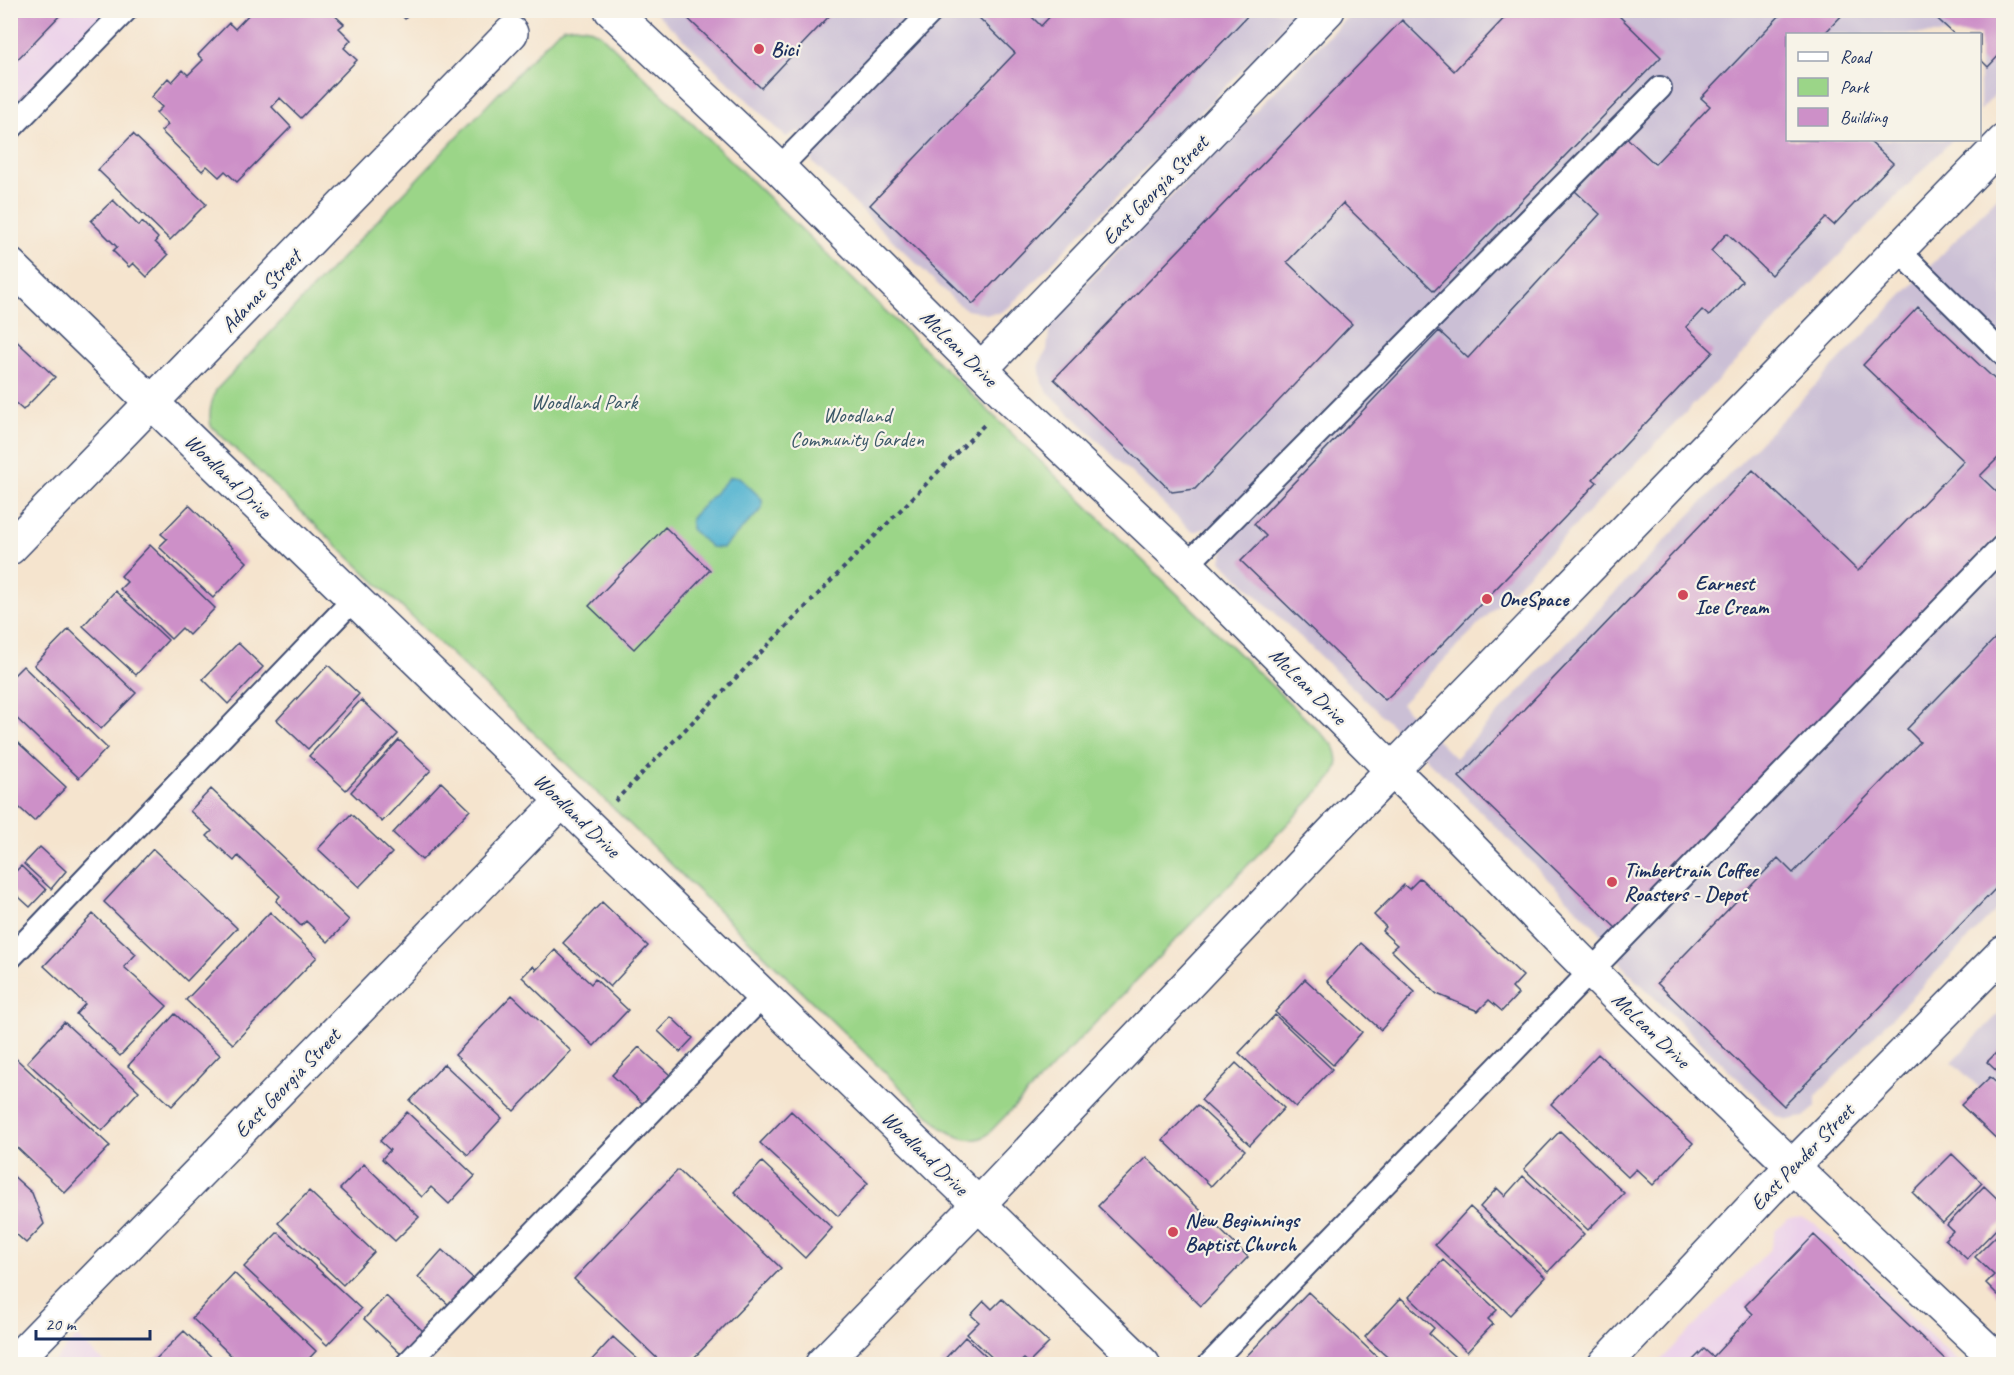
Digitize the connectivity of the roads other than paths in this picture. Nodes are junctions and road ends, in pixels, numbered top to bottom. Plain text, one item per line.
1 (126, 10) edge
2 (610, 10) edge
3 (933, 10) edge
4 (1328, 10) edge
5 (511, 33) dead end
6 (1660, 88) dead end
7 (10, 129) edge
8 (2004, 141) edge
9 (779, 168) junction
10 (1898, 250) junction
11 (10, 265) edge
12 (2004, 355) edge
13 (981, 369) junction
14 (152, 403) junction
15 (2004, 545) edge
16 (10, 548) edge
17 (1187, 565) junction
18 (354, 599) junction
19 (1392, 770) junction
20 (562, 801) junction
21 (2004, 952) edge
22 (10, 958) edge
23 (1592, 972) junction
24 (763, 996) junction
25 (1792, 1167) junction
26 (978, 1205) junction
27 (2002, 1364) edge
28 (12, 1365) edge
29 (407, 1365) edge
30 (822, 1365) edge
31 (1143, 1365) edge
32 (1210, 1365) edge
33 (1605, 1365) edge

1 - 7 lane
2 - 9 street, McLean Drive
3 - 9 lane
4 - 13 street, East Georgia Street
5 - 14 street, Adanac Street
6 - 17 lane
8 - 10 street
9 - 13 street, McLean Drive
10 - 12 lane
10 - 19 street
11 - 14 street, Woodland Drive
13 - 17 street, McLean Drive
14 - 16 street, Adanac Street
14 - 18 street, Woodland Drive
15 - 23 lane
17 - 19 street, McLean Drive
18 - 20 street, Woodland Drive
18 - 22 lane
19 - 23 street, McLean Drive
19 - 26 street
20 - 24 street, Woodland Drive
20 - 28 street, East Georgia Street
21 - 25 street, East Pender Street
23 - 25 street, McLean Drive
23 - 32 lane
24 - 26 street, Woodland Drive
24 - 29 lane
25 - 27 street, McLean Drive
25 - 33 street, East Pender Street
26 - 30 street
26 - 31 street, Woodland Drive

